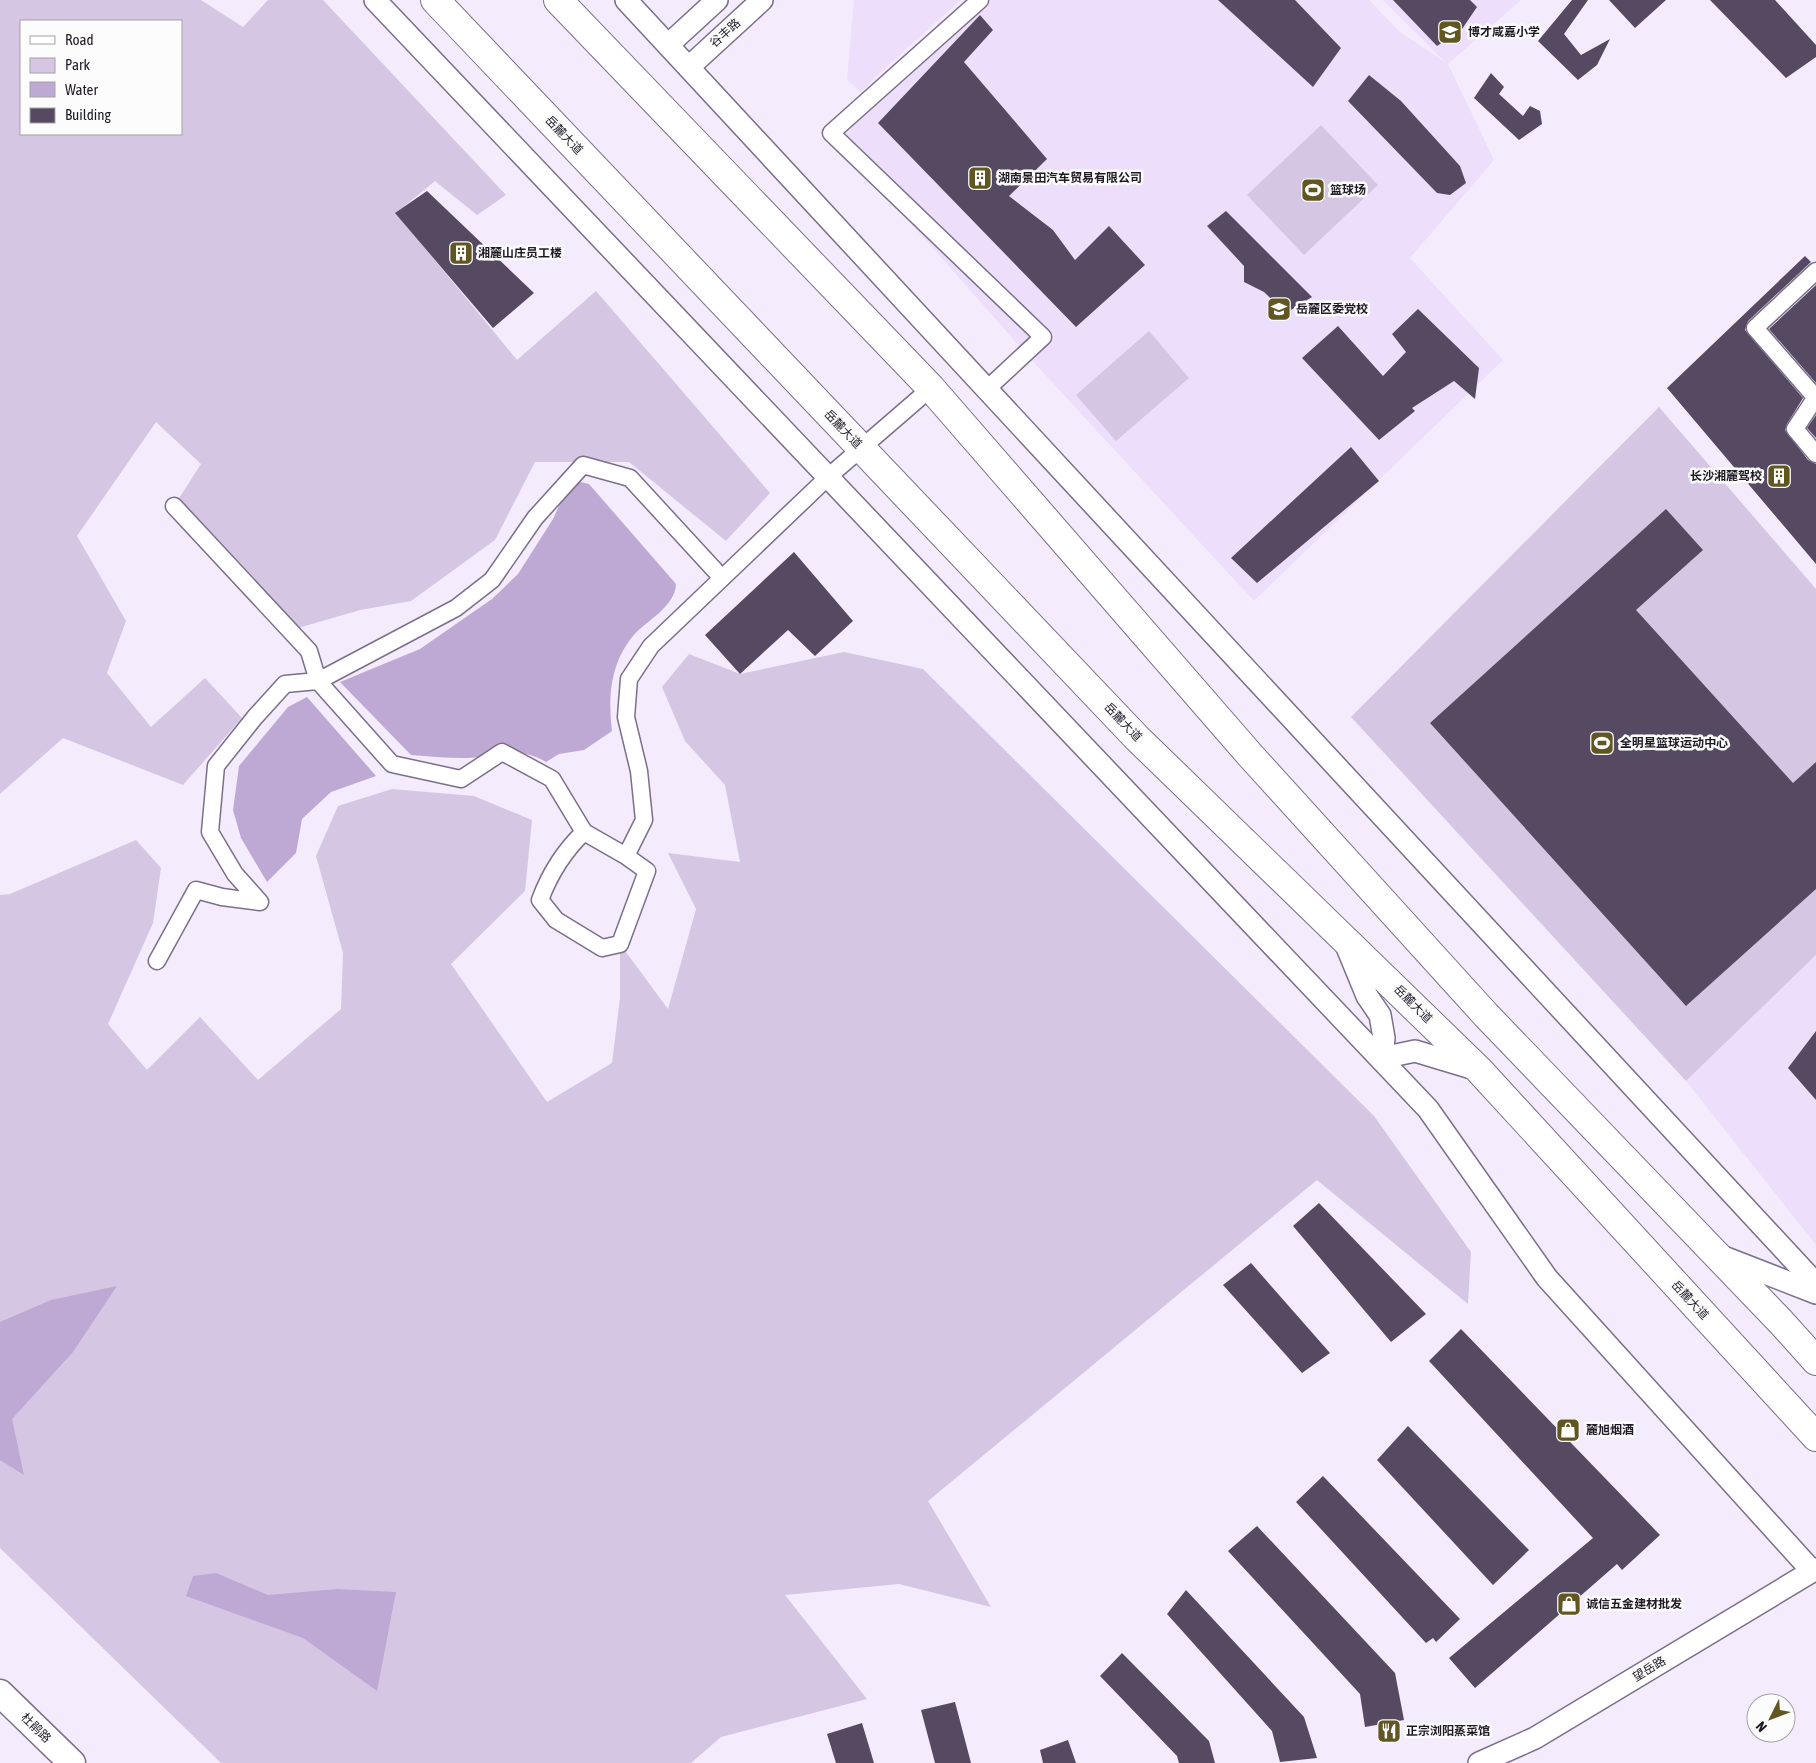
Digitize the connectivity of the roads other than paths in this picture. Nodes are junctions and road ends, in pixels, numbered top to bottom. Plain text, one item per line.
1 (375, 0) edge
2 (435, 0) edge
3 (558, 0) edge
4 (626, 0) edge
5 (717, 0) edge
6 (762, 0) edge
7 (980, 0) edge
8 (668, 45) junction
9 (688, 67) junction
10 (1816, 271) edge
11 (931, 388) junction
12 (987, 389) junction
13 (1816, 398) edge
14 (861, 447) junction
15 (1816, 454) edge
16 (828, 477) junction
17 (174, 506) dead end
18 (722, 578) junction
19 (318, 681) junction
20 (584, 832) junction
21 (626, 856) junction
22 (1342, 935) junction
23 (157, 961) dead end
24 (1382, 1058) junction
25 (1479, 1070) junction
26 (1716, 1254) junction
27 (1816, 1284) edge
28 (1816, 1294) edge
29 (1816, 1361) edge
30 (1816, 1437) edge
31 (1814, 1570) edge
32 (0, 1693) edge
33 (72, 1763) edge
34 (1479, 1763) edge

1 - 16 street
2 - 14 highway, 岳麓大道
3 - 11 highway
4 - 8 street
5 - 8 street
6 - 9 street, 谷丰路
7 - 12 street
8 - 9 street
9 - 12 street
10 - 13 street
11 - 14 street
11 - 26 highway
12 - 27 street
13 - 15 street
14 - 16 street
14 - 22 highway, 岳麓大道
16 - 18 street
16 - 24 street
17 - 19 street
18 - 19 street
18 - 21 street
19 - 20 street
19 - 23 street
20 - 21 street
20 - 21 street
22 - 24 street
22 - 25 highway, 岳麓大道
24 - 25 street
24 - 31 street
25 - 30 highway, 岳麓大道
26 - 28 street
26 - 29 highway
31 - 34 street, 望岳路
32 - 33 main road, 杜鹃路

